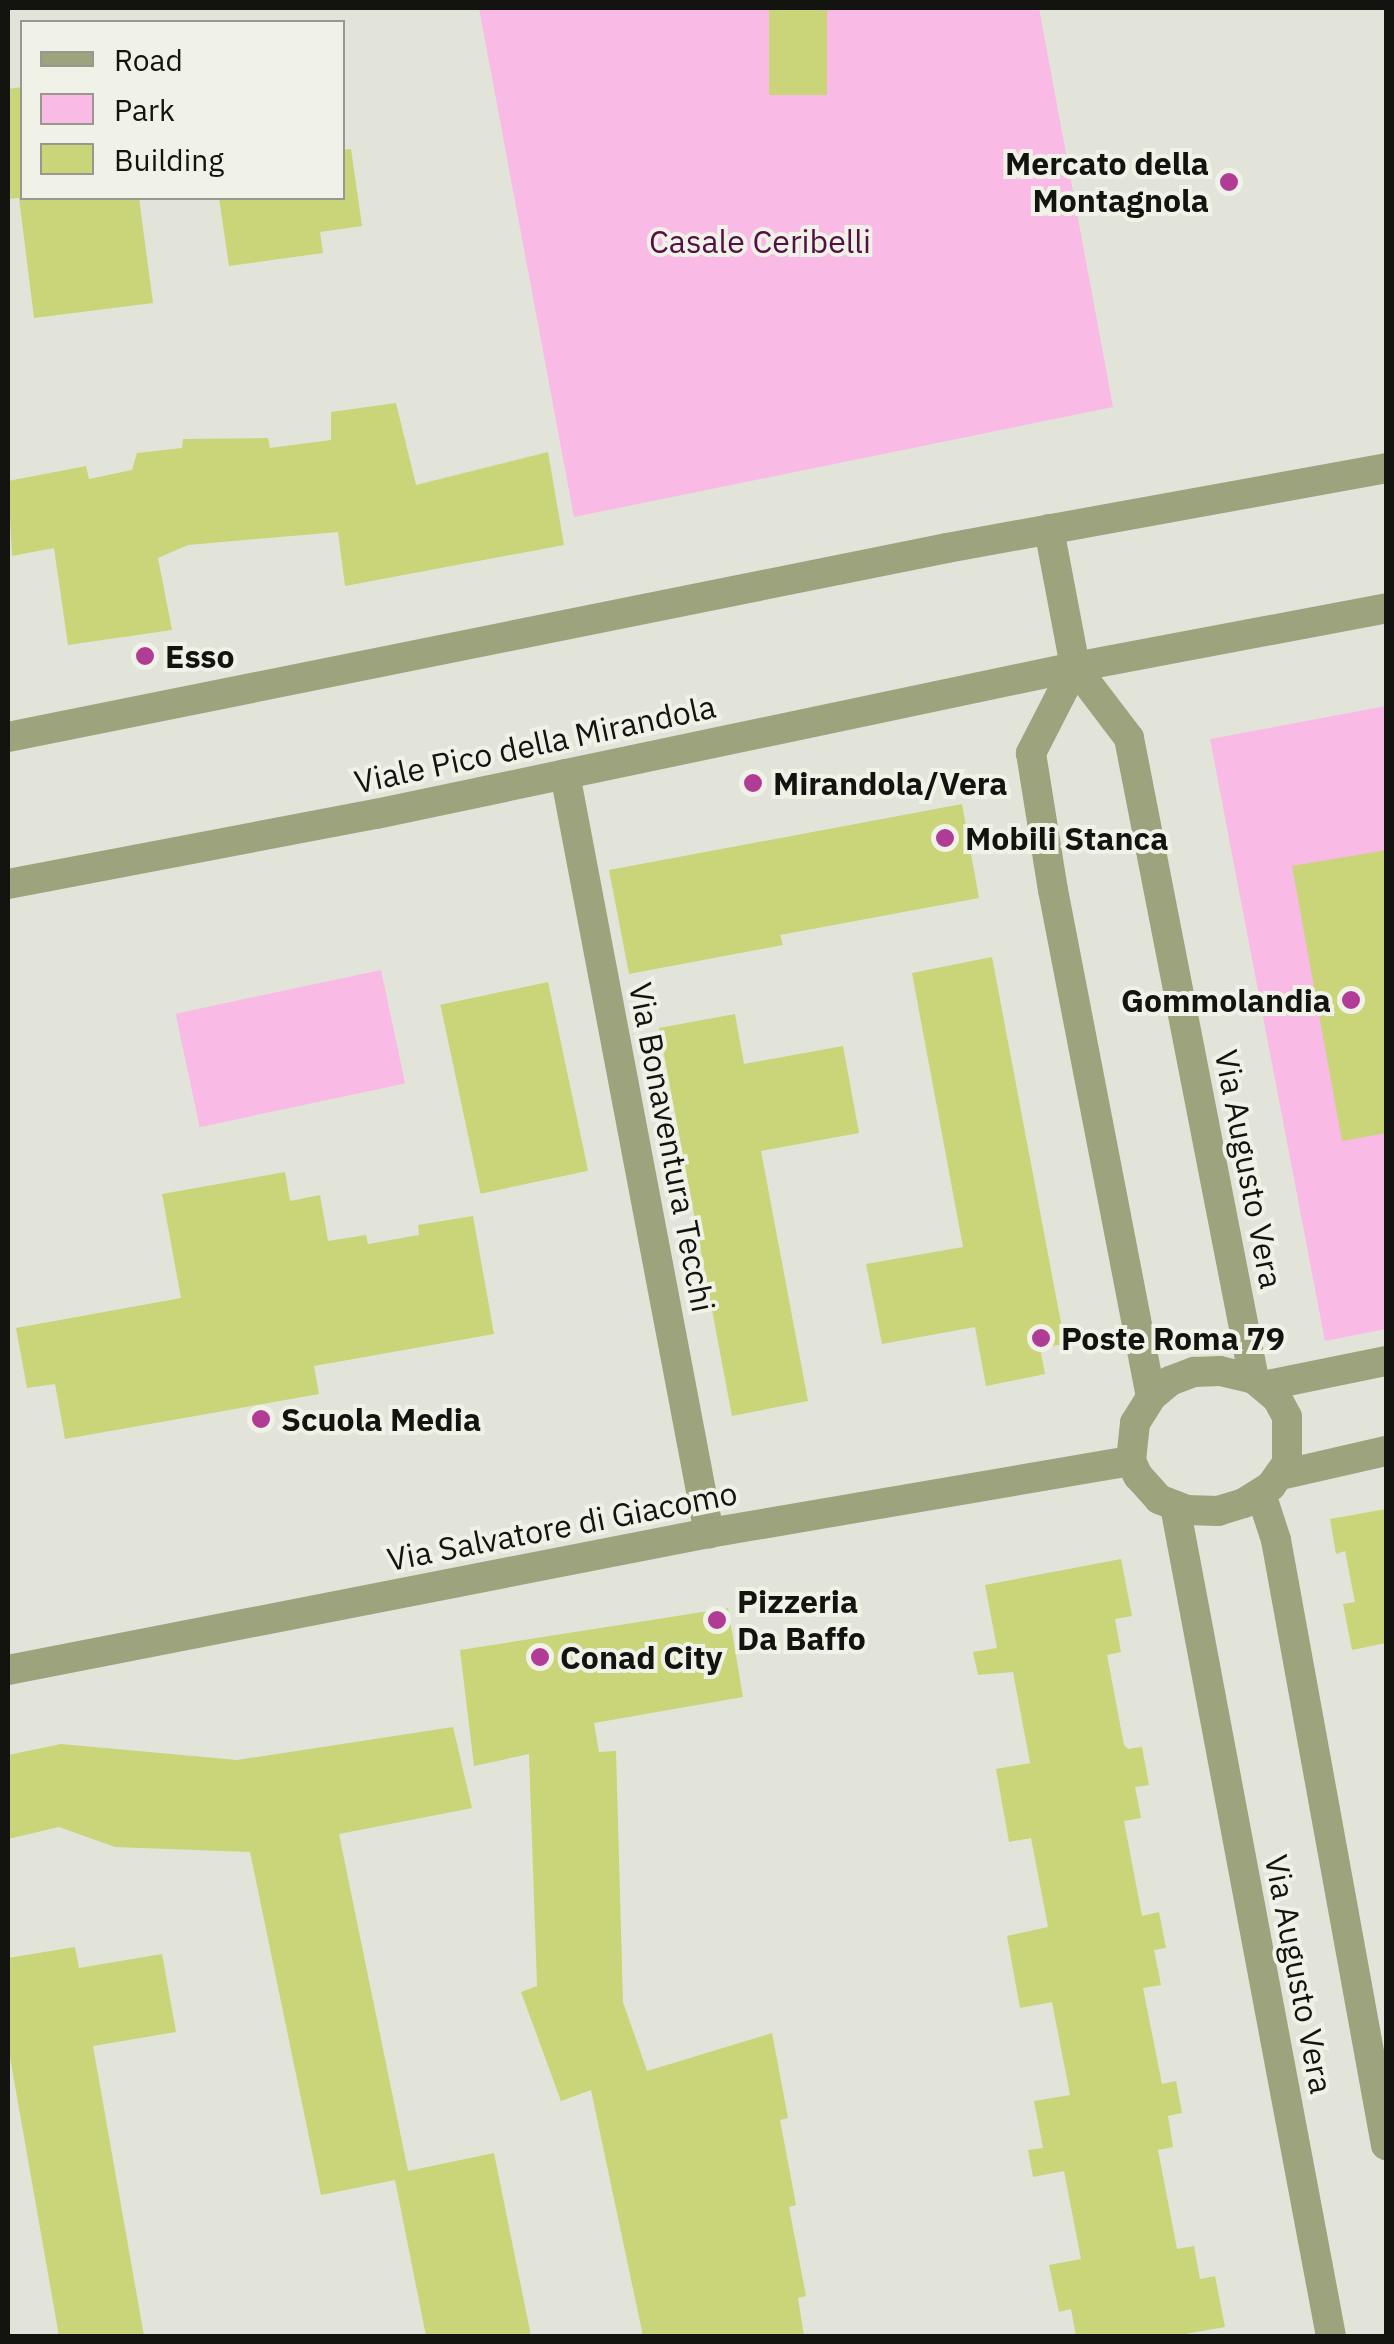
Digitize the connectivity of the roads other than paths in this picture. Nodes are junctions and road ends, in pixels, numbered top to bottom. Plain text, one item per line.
1 (1386, 468) edge
2 (1049, 530) junction
3 (1386, 608) edge
4 (1075, 667) junction
5 (8, 737) edge
6 (565, 774) junction
7 (8, 884) edge
8 (1386, 1361) edge
9 (1258, 1382) junction
10 (1151, 1397) junction
11 (1386, 1451) edge
12 (1132, 1461) junction
13 (1271, 1485) junction
14 (1175, 1506) junction
15 (709, 1533) junction
16 (8, 1670) edge
17 (1386, 2146) edge
18 (1331, 2336) edge

1 - 2 street
2 - 4 street
2 - 5 street
3 - 4 street, Viale Pico della Mirandola
4 - 6 street, Viale Pico della Mirandola
4 - 9 street, Via Augusto Vera
4 - 10 street
6 - 7 street, Viale Pico della Mirandola
6 - 15 street, Via Bonaventura Tecchi
8 - 9 street
9 - 10 street
9 - 13 street
10 - 12 street
11 - 13 street
12 - 14 street
12 - 15 street, Via Salvatore di Giacomo
13 - 14 street
13 - 17 street, Via Augusto Vera
14 - 18 street, Via Augusto Vera
15 - 16 street, Via Salvatore di Giacomo

